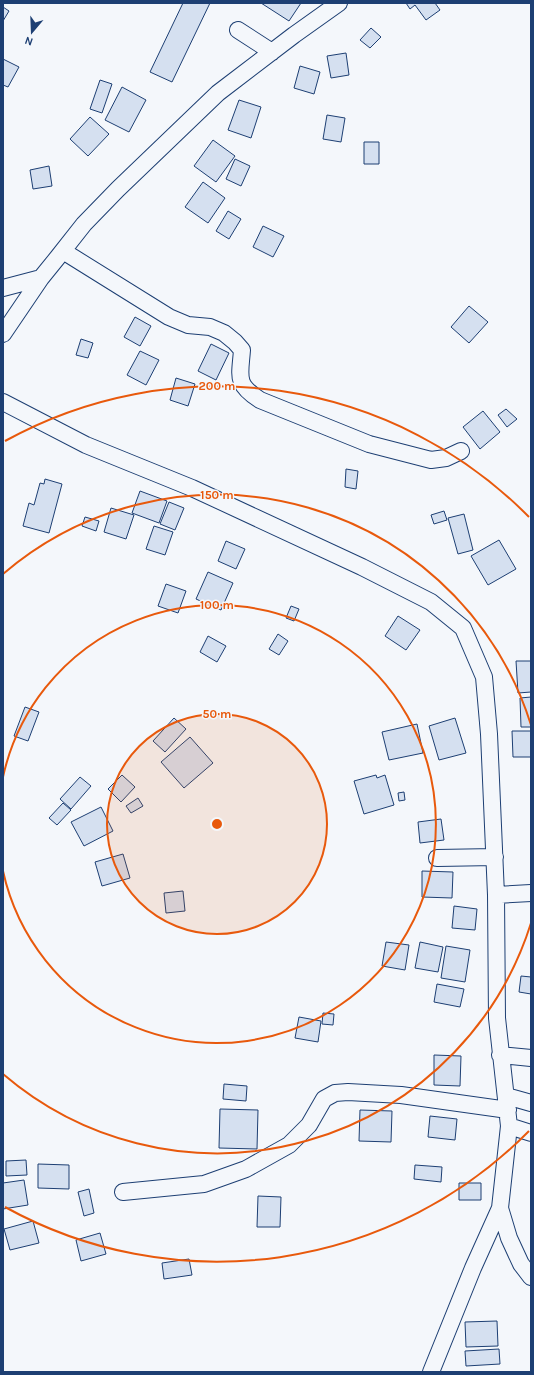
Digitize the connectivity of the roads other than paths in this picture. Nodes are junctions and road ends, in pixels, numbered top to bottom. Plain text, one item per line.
1 (339, 3) edge
2 (238, 30) dead end
3 (272, 52) junction
4 (63, 251) junction
5 (41, 278) junction
6 (3, 288) edge
7 (3, 334) edge
8 (3, 402) edge
9 (462, 451) dead end
10 (495, 857) junction
11 (437, 858) dead end
12 (531, 893) edge
13 (496, 895) junction
14 (500, 1055) junction
15 (531, 1058) edge
16 (531, 1103) edge
17 (508, 1110) junction
18 (531, 1133) edge
19 (123, 1192) dead end
20 (500, 1208) junction
21 (531, 1277) edge
22 (431, 1372) edge

1 - 3 street
2 - 3 street
3 - 4 street
4 - 5 street
4 - 9 street
5 - 6 street
5 - 7 street
8 - 10 street
10 - 11 street
10 - 13 street
12 - 13 street
13 - 14 street
14 - 15 street
14 - 17 street
16 - 17 street
17 - 18 street
17 - 19 street
17 - 20 street
20 - 21 street
20 - 22 street

